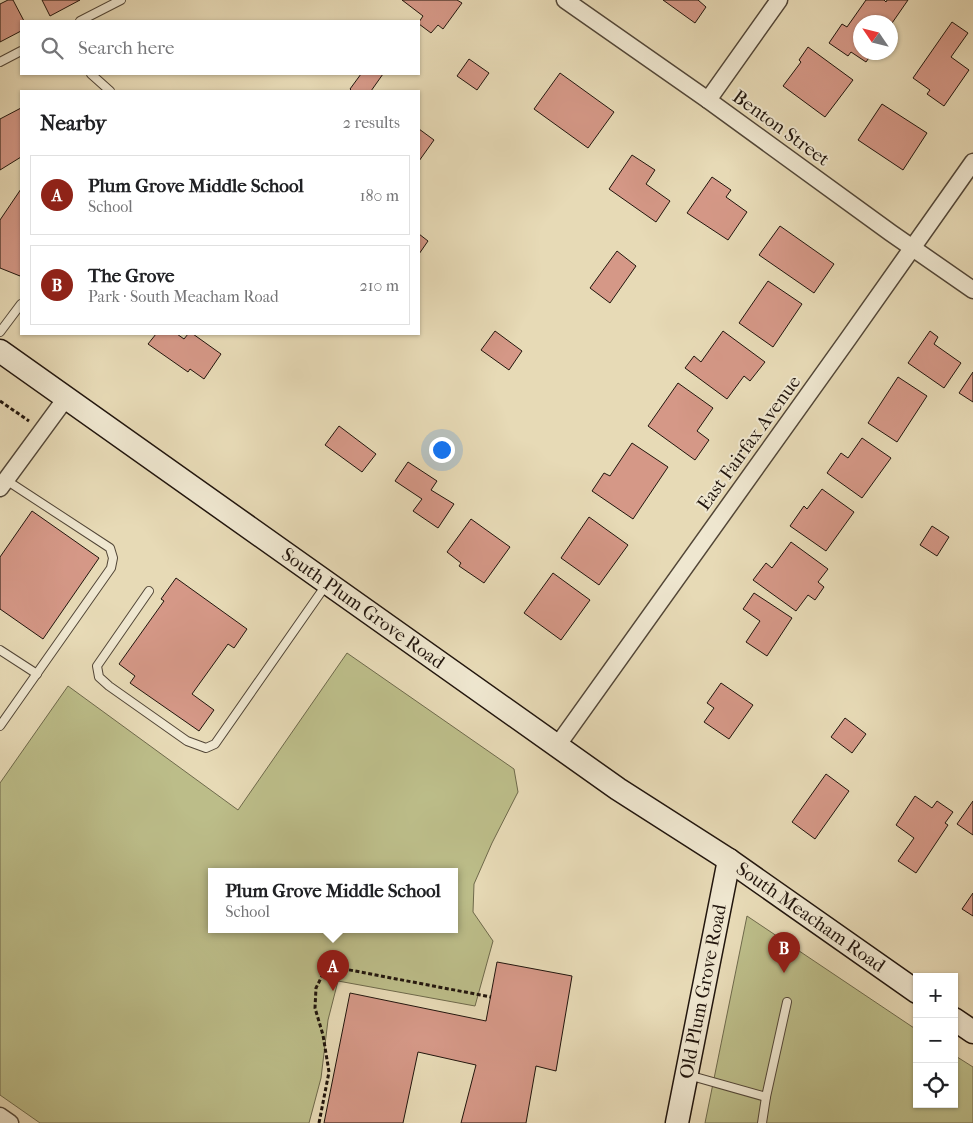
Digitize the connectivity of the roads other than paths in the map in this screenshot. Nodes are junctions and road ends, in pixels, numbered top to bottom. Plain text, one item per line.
1 (121, 0) edge
2 (565, 0) edge
3 (779, 0) edge
4 (82, 20) edge
5 (20, 52) edge
6 (0, 62) edge
7 (92, 75) edge
8 (109, 90) edge
9 (708, 100) junction
10 (973, 162) edge
11 (912, 248) junction
12 (973, 290) edge
13 (20, 305) edge
14 (0, 332) edge
15 (0, 352) edge
16 (66, 398) junction
17 (3, 484) edge
18 (327, 583) junction
19 (150, 590) dead end
20 (0, 650) edge
21 (37, 674) junction
22 (0, 726) edge
23 (557, 746) junction
24 (729, 860) junction
25 (913, 989) edge
26 (787, 1002) dead end
27 (958, 1022) edge
28 (973, 1032) edge
29 (686, 1074) junction
30 (766, 1097) junction
31 (0, 1116) edge
32 (10, 1123) edge
33 (677, 1123) edge
34 (762, 1123) edge

1 - 4 lane
2 - 9 street, Benton Street
3 - 9 street
5 - 6 lane
7 - 8 lane
9 - 11 street, Benton Street
10 - 11 street, East Fairfax Avenue
11 - 12 street, Benton Street
11 - 23 street, East Fairfax Avenue
13 - 14 lane
15 - 16 main road, South Plum Grove Road
16 - 17 street
16 - 18 main road, South Plum Grove Road
17 - 21 lane
18 - 19 lane
18 - 23 main road, South Plum Grove Road
20 - 21 lane
21 - 22 lane
23 - 24 main road, South Plum Grove Road
24 - 25 main road, South Meacham Road
24 - 29 main road, Old Plum Grove Road
26 - 30 lane
27 - 28 main road
29 - 30 lane
29 - 33 main road, Old Plum Grove Road
30 - 34 lane
31 - 32 street

